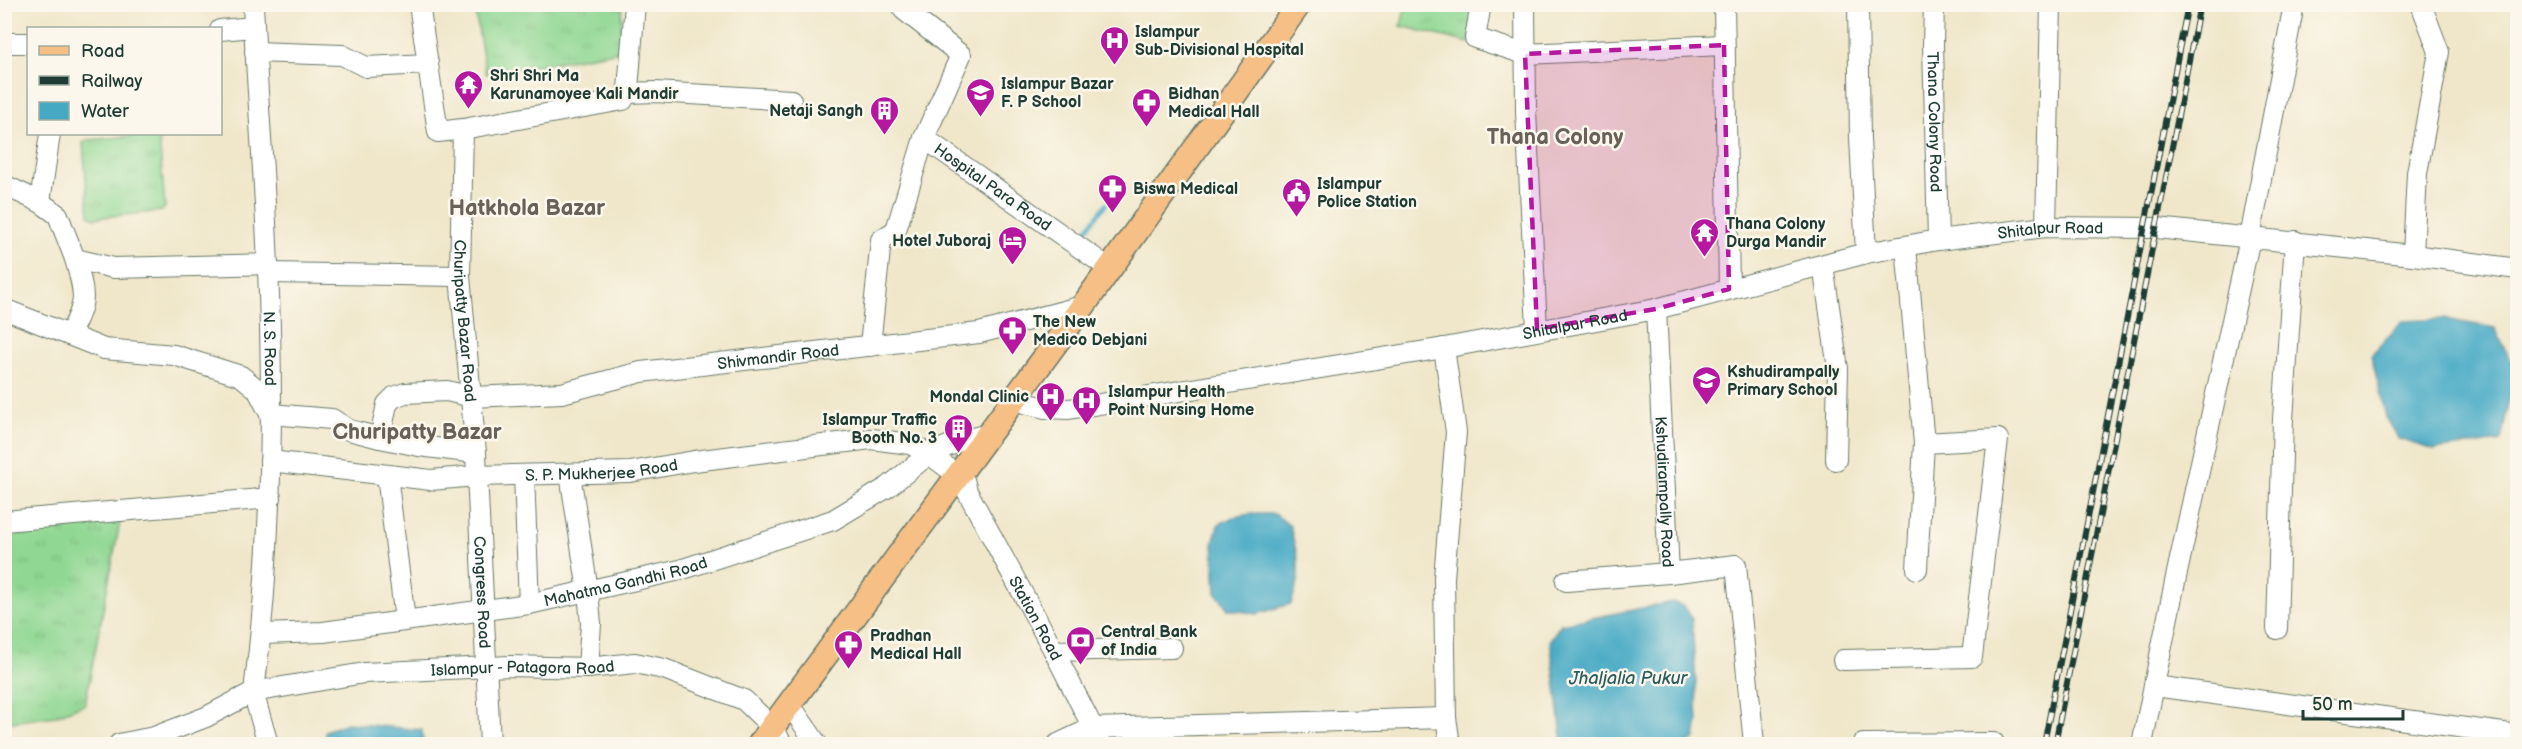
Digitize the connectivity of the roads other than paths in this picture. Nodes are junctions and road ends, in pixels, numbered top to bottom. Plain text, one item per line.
1 (253, 4) edge
2 (418, 4) edge
3 (635, 4) edge
4 (904, 4) edge
5 (1299, 4) edge
6 (1481, 4) edge
7 (1525, 4) edge
8 (1724, 4) edge
9 (1858, 4) edge
10 (1934, 4) edge
11 (2051, 4) edge
12 (2294, 4) edge
13 (2421, 4) edge
14 (254, 27) junction
15 (222, 30) edge
16 (4, 43) edge
17 (27, 43) edge
18 (1724, 45) junction
19 (255, 52) junction
20 (1525, 54) junction
21 (428, 64) junction
22 (627, 93) junction
23 (791, 100) dead end
24 (463, 129) junction
25 (50, 135) edge
26 (924, 138) junction
27 (4, 185) edge
28 (40, 201) junction
29 (2046, 228) junction
30 (2250, 238) junction
31 (1938, 240) junction
32 (2295, 242) junction
33 (1906, 247) junction
34 (1866, 253) junction
35 (2413, 255) junction
36 (75, 259) junction
37 (1823, 265) junction
38 (268, 269) junction
39 (1110, 269) junction
40 (2517, 269) edge
41 (460, 276) junction
42 (1729, 289) junction
43 (1083, 306) junction
44 (4, 309) edge
45 (1656, 309) junction
46 (1537, 329) junction
47 (69, 335) junction
48 (870, 346) junction
49 (1444, 348) junction
50 (472, 397) junction
51 (1013, 400) junction
52 (270, 414) junction
53 (988, 434) junction
54 (380, 438) junction
55 (1924, 443) junction
56 (476, 453) junction
57 (929, 454) junction
58 (1836, 460) dead end
59 (270, 461) junction
60 (570, 474) junction
61 (387, 475) junction
62 (524, 475) junction
63 (477, 476) junction
64 (963, 484) junction
65 (270, 498) junction
66 (4, 521) edge
67 (1917, 569) dead end
68 (1670, 573) junction
69 (1566, 582) dead end
70 (588, 591) junction
71 (529, 604) junction
72 (483, 609) junction
73 (405, 620) junction
74 (2277, 629) dead end
75 (261, 634) junction
76 (1172, 648) dead end
77 (1054, 651) junction
78 (1842, 660) dead end
79 (488, 667) junction
80 (588, 668) junction
81 (2154, 686) junction
82 (254, 692) junction
83 (790, 705) junction
84 (1446, 718) junction
85 (2517, 735) edge
86 (1096, 736) edge
87 (772, 739) edge
88 (1994, 743) dead end
89 (119, 744) edge
90 (268, 744) edge
91 (490, 744) edge
92 (817, 744) edge
93 (1058, 744) edge
94 (1450, 744) edge
95 (1754, 744) edge
96 (1863, 744) edge
97 (2142, 744) edge

1 - 14 street, N. S. Road
2 - 21 street
3 - 22 street
4 - 26 street, Hospital Para Road
5 - 39 main road
6 - 20 street
7 - 20 street
8 - 18 street
9 - 34 street
10 - 31 street, Thana Colony Road
11 - 29 street
12 - 30 street
13 - 35 street
14 - 15 street
14 - 19 street, N. S. Road
16 - 17 street
18 - 20 street
18 - 42 street
19 - 21 street
19 - 38 street, N. S. Road
20 - 46 street
21 - 24 street
22 - 23 street
22 - 24 street
24 - 41 street, Churipatty Bazar Road
25 - 28 street
26 - 39 street, Hospital Para Road
26 - 48 street
27 - 28 street
28 - 36 street
29 - 30 street, Shitalpur Road
29 - 31 street, Shitalpur Road
30 - 32 street, Shitalpur Road
30 - 81 street
31 - 33 street, Shitalpur Road
32 - 35 street, Shitalpur Road
32 - 74 street
33 - 34 street, Shitalpur Road
33 - 55 street
34 - 37 street, Shitalpur Road
35 - 40 street, Shitalpur Road
36 - 38 street
36 - 47 street
37 - 42 street, Shitalpur Road
37 - 58 street
38 - 41 street
38 - 52 street, N. S. Road
39 - 43 main road
41 - 50 street, Churipatty Bazar Road
42 - 45 street, Shitalpur Road
43 - 48 street, Shivmandir Road
43 - 51 main road
44 - 47 street
45 - 46 street, Shitalpur Road
45 - 68 street, Kshudirampally Road
46 - 49 street, Shitalpur Road
47 - 52 street
48 - 50 street, Shivmandir Road
49 - 51 street, Shitalpur Road
49 - 84 street
50 - 54 street, Shivmandir Road
50 - 56 street, Churipatty Bazar Road
51 - 53 main road
52 - 54 street
52 - 59 street, N. S. Road
53 - 57 street, Mahatma Gandhi Road
53 - 64 main road
54 - 56 street
55 - 67 street
55 - 78 street
56 - 63 street, Churipatty Bazar Road
57 - 60 street, S. P. Mukherjee Road
57 - 64 street
57 - 70 street, Mahatma Gandhi Road
59 - 61 street, S. P. Mukherjee Road
59 - 65 street, N. S. Road
60 - 62 street, S. P. Mukherjee Road
60 - 70 street
61 - 63 street, S. P. Mukherjee Road
61 - 73 street
62 - 63 street, S. P. Mukherjee Road
62 - 71 street
63 - 72 street, Congress Road
64 - 77 street, Station Road
64 - 83 main road
65 - 66 street
65 - 75 street, N. S. Road
68 - 69 street
68 - 95 street, Kshudirampally Road
70 - 71 street, Mahatma Gandhi Road
70 - 80 street
71 - 72 street, Mahatma Gandhi Road
72 - 73 street, Mahatma Gandhi Road
72 - 79 street, Congress Road
73 - 75 street, Mahatma Gandhi Road
75 - 82 street, N. S. Road
76 - 77 street
77 - 86 street, Station Road
79 - 80 street, Islampur - Patagora Road
79 - 82 street, Islampur - Patagora Road
79 - 91 street, Congress Road
80 - 87 street, Islampur - Patagora Road
81 - 85 street
81 - 97 street
82 - 89 street, Islampur - Patagora Road
82 - 90 street
83 - 87 main road
83 - 92 street
84 - 86 street
84 - 94 street
86 - 93 street
88 - 96 street

